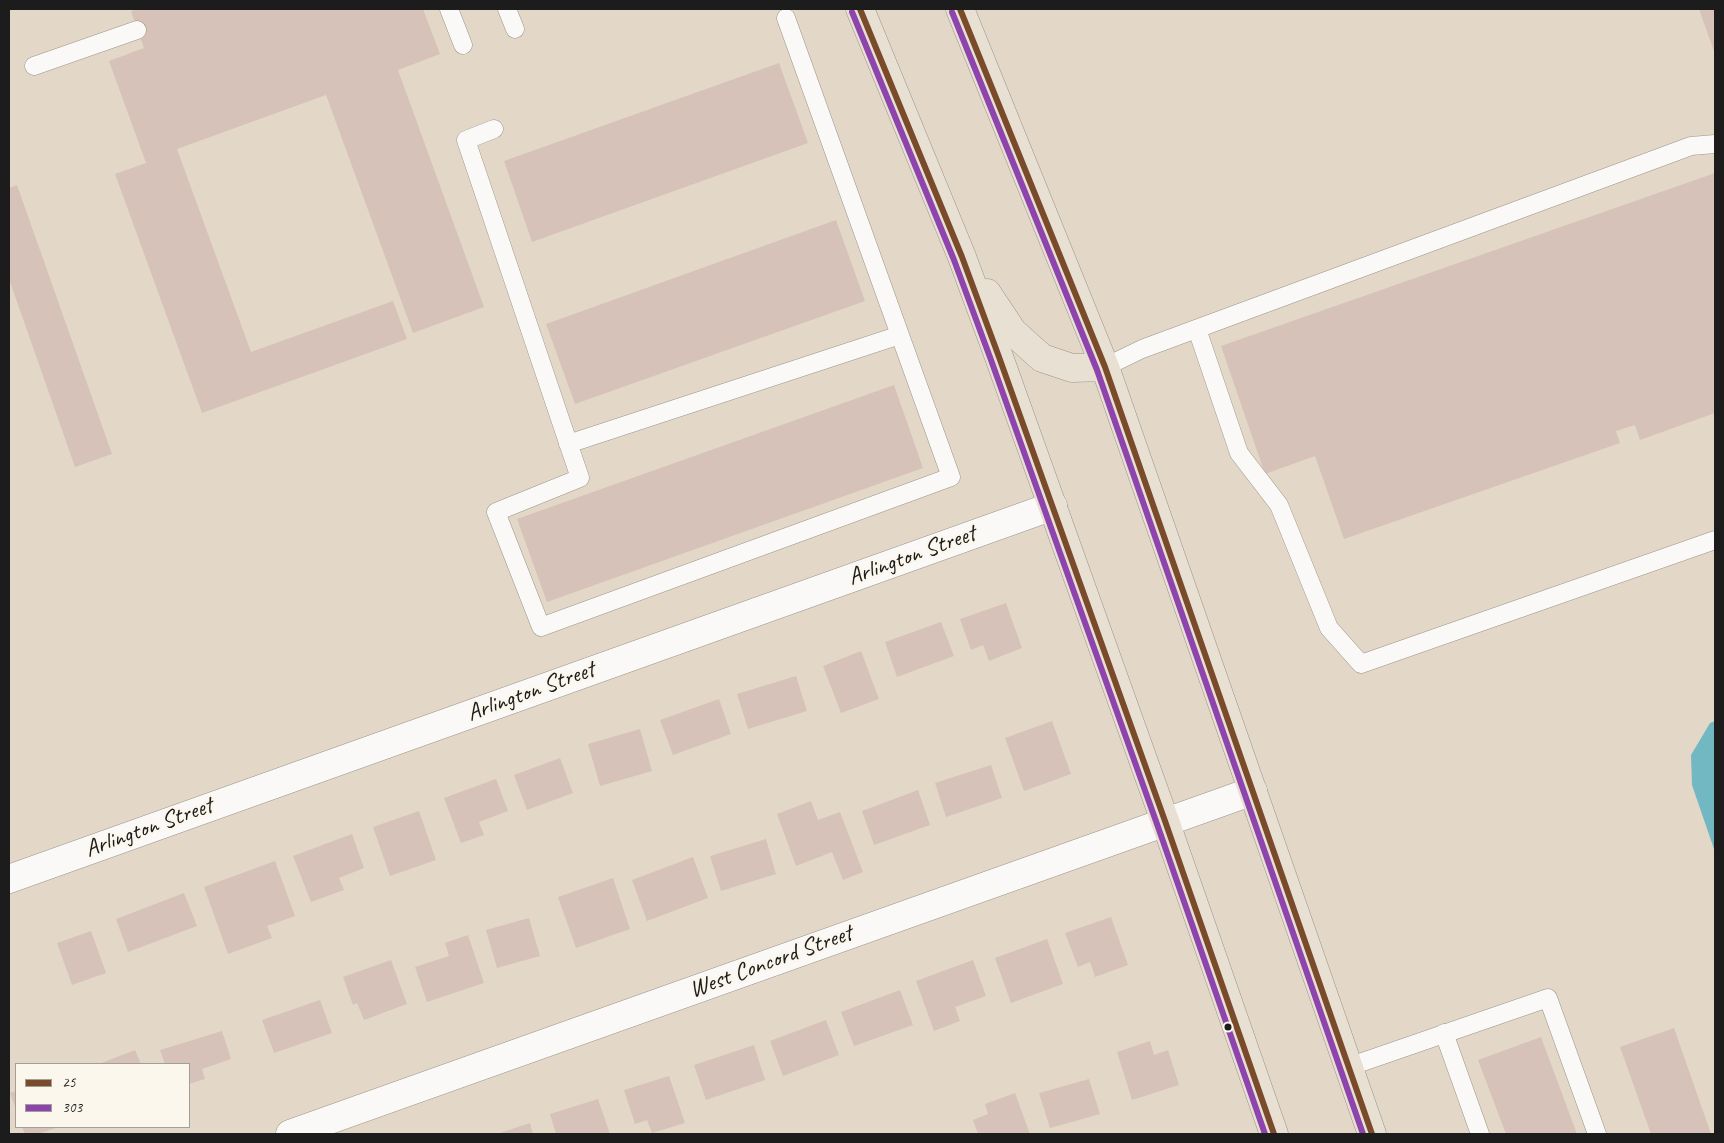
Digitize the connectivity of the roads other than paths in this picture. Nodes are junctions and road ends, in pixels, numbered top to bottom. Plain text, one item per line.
1 (448, 9) edge
2 (507, 9) edge
3 (860, 9) edge
4 (960, 9) edge
5 (786, 18) dead end
6 (515, 29) dead end
7 (138, 30) dead end
8 (463, 45) dead end
9 (34, 66) dead end
10 (494, 129) dead end
11 (1715, 144) edge
12 (962, 257) junction
13 (1196, 329) junction
14 (900, 335) junction
15 (1105, 367) junction
16 (568, 444) junction
17 (1053, 506) junction
18 (1715, 540) edge
19 (1253, 791) junction
20 (1165, 821) junction
21 (9, 879) edge
22 (1444, 1033) junction
23 (1348, 1067) junction
24 (290, 1134) edge
25 (1273, 1134) edge
26 (1372, 1134) edge
27 (1480, 1134) edge
28 (1597, 1134) edge

1 - 8 lane
2 - 6 lane
3 - 12 main road
4 - 15 main road
5 - 14 lane
7 - 9 lane
10 - 16 lane
11 - 13 lane
12 - 15 main road
12 - 17 main road
13 - 15 lane
13 - 18 lane
14 - 16 lane
14 - 16 lane
15 - 19 main road
17 - 20 main road
17 - 21 street, Arlington Street
19 - 20 street, West Concord Street
19 - 23 main road
20 - 24 street, West Concord Street
20 - 25 main road
22 - 23 lane
22 - 27 lane
22 - 28 lane
23 - 26 main road

